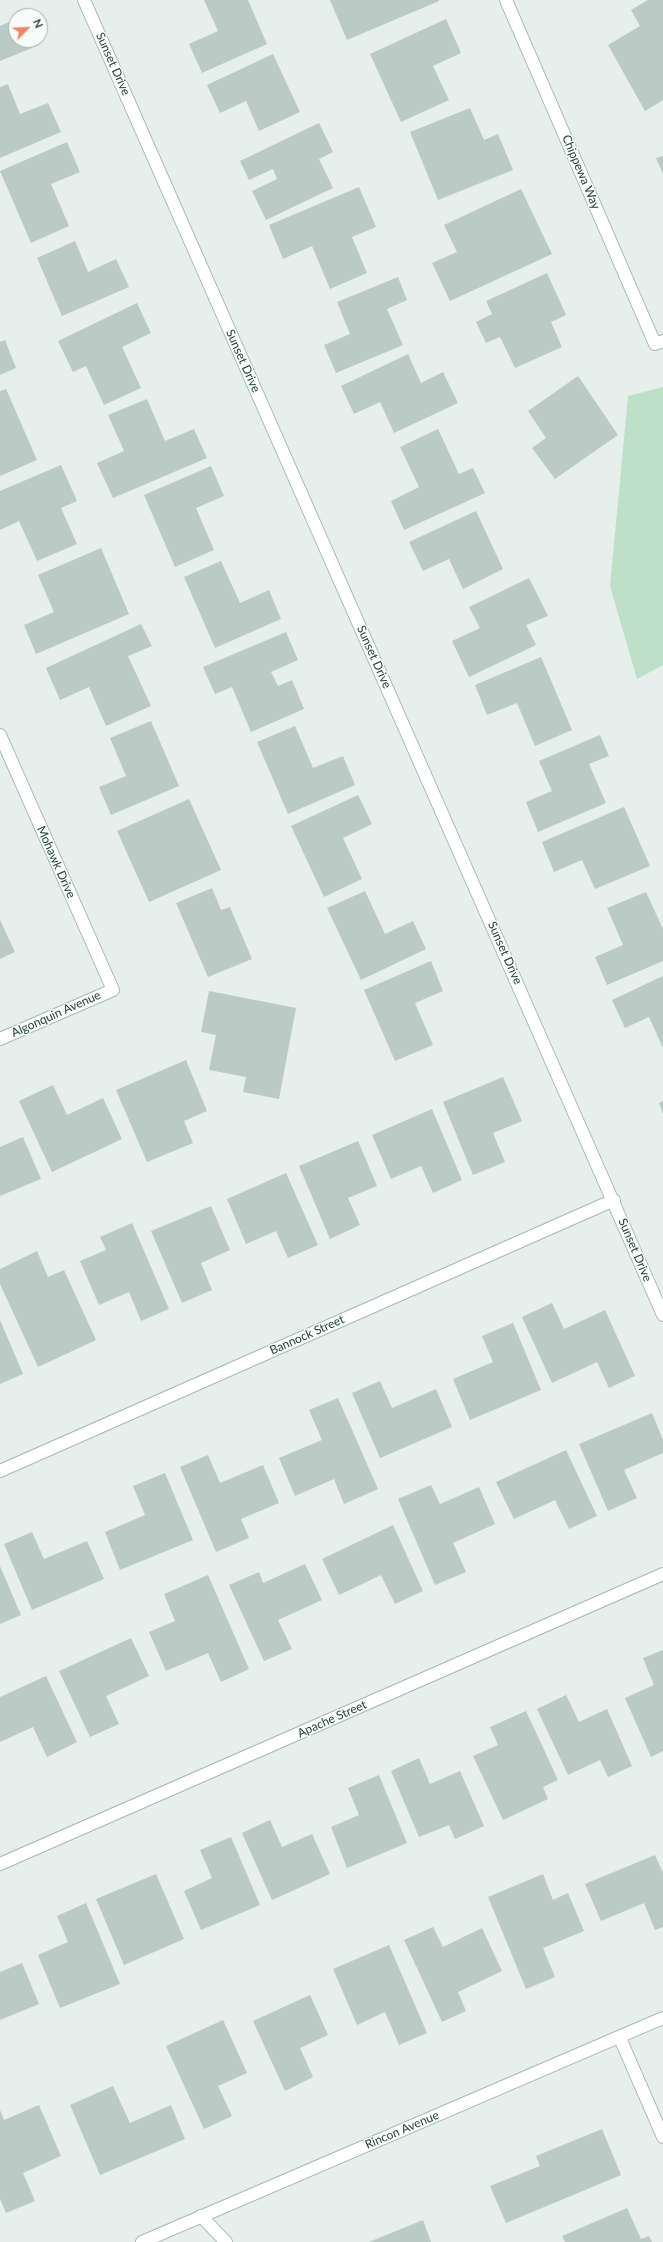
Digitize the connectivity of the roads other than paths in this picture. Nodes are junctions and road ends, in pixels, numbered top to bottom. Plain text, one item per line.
1 (84, 0) edge
2 (506, 0) edge
3 (659, 342) edge
4 (0, 735) edge
5 (113, 990) joint
6 (0, 1039) edge
7 (614, 1200) junction
8 (663, 1315) edge
9 (0, 1471) edge
10 (663, 1574) edge
11 (0, 1864) edge
12 (663, 2018) edge
13 (620, 2038) junction
14 (663, 2137) edge
15 (201, 2216) junction
16 (142, 2242) edge
17 (226, 2242) edge

1 - 7 street, Sunset Drive
2 - 3 street, Chippewa Way
4 - 5 street, Mohawk Drive
5 - 6 street, Algonquin Avenue
7 - 8 street, Sunset Drive
7 - 9 street, Bannock Street
10 - 11 street, Apache Street
12 - 13 street, Rincon Avenue
13 - 14 street
13 - 15 street, Rincon Avenue
15 - 16 street, Rincon Avenue
15 - 17 street

